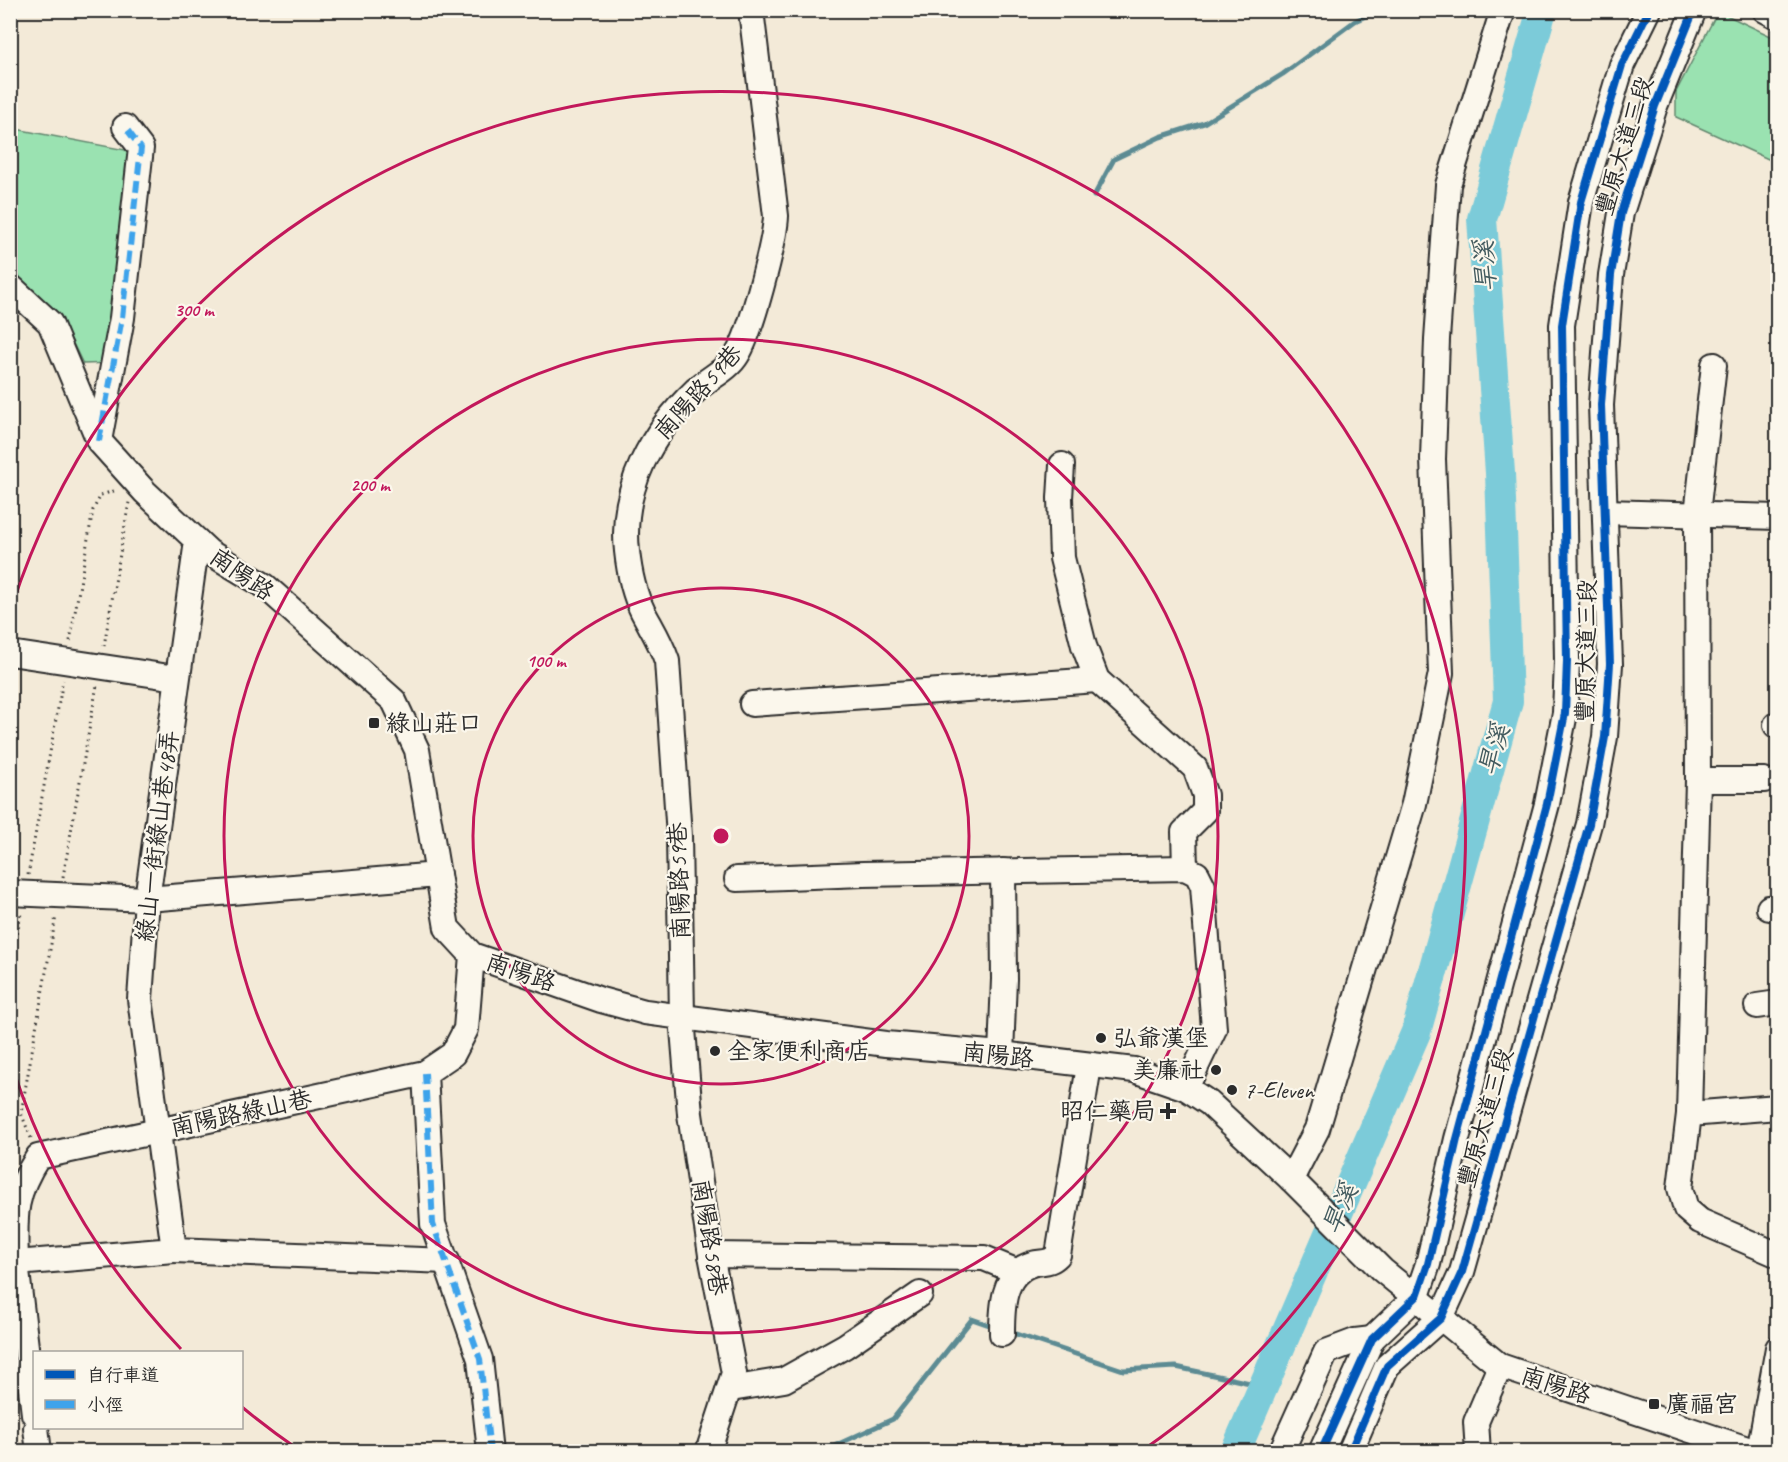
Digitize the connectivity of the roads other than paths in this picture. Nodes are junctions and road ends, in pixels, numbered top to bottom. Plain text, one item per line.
1 (751, 10) edge
2 (1503, 10) edge
3 (1649, 10) edge
4 (1694, 10) edge
5 (1765, 10) edge
6 (1778, 17) edge
7 (125, 127) dead end
8 (10, 286) edge
9 (1714, 365) dead end
10 (99, 441) junction
11 (1062, 465) dead end
12 (1605, 512) junction
13 (1697, 514) junction
14 (1778, 517) edge
15 (197, 541) junction
16 (10, 653) edge
17 (176, 678) junction
18 (1097, 680) junction
19 (752, 704) dead end
20 (1698, 780) junction
21 (1764, 780) dead end
22 (1185, 868) junction
23 (1003, 871) junction
24 (438, 875) junction
25 (737, 879) dead end
26 (20, 894) edge
27 (147, 899) junction
28 (472, 955) junction
29 (682, 1017) junction
30 (1001, 1054) junction
31 (1089, 1066) junction
32 (425, 1073) junction
33 (1186, 1089) junction
34 (1778, 1107) edge
35 (1689, 1114) junction
36 (158, 1131) junction
37 (17, 1172) edge
38 (1295, 1183) junction
39 (174, 1250) junction
40 (711, 1255) junction
41 (1778, 1255) edge
42 (447, 1262) junction
43 (13, 1263) edge
44 (1018, 1272) junction
45 (920, 1294) dead end
46 (1417, 1296) junction
47 (1441, 1318) junction
48 (1002, 1334) dead end
49 (1372, 1339) junction
50 (1778, 1348) edge
51 (1500, 1366) junction
52 (730, 1389) junction
53 (33, 1407) edge
54 (36, 1429) edge
55 (39, 1452) edge
56 (490, 1452) edge
57 (708, 1452) edge
58 (1281, 1452) edge
59 (1321, 1452) edge
60 (1350, 1452) edge
61 (1478, 1452) edge
62 (1757, 1452) edge

1 - 29 street, 南陽路59巷
2 - 38 street
3 - 46 street, 豐原大道三段
4 - 12 street, 豐原大道三段
5 - 6 street
7 - 10 street
8 - 10 street, 南陽路
9 - 13 street
10 - 15 street, 南陽路
11 - 18 street
12 - 13 street
12 - 47 street, 豐原大道三段
13 - 14 street
13 - 20 street
15 - 17 street, 綠山一街綠山巷48弄
15 - 24 street, 南陽路
16 - 17 street
17 - 27 street, 綠山一街綠山巷48弄
18 - 19 street
18 - 22 street
20 - 21 street
20 - 35 street
22 - 23 street
22 - 33 street
23 - 25 street
23 - 30 street
24 - 27 street
24 - 28 street, 南陽路
26 - 27 street
27 - 36 street, 綠山一街綠山巷48弄
28 - 29 street, 南陽路
28 - 32 street, 南陽路綠山巷
29 - 30 street, 南陽路
29 - 40 street, 南陽路58巷
30 - 31 street, 南陽路
31 - 33 street, 南陽路
31 - 44 street
32 - 36 street, 南陽路綠山巷
32 - 42 street
33 - 38 street, 南陽路
34 - 35 street
35 - 41 street
36 - 37 street, 南陽路綠山巷
36 - 39 street, 綠山一街綠山巷48弄
37 - 43 street
38 - 46 street, 南陽路
39 - 42 street
39 - 43 street
40 - 44 street
40 - 52 street, 南陽路58巷
42 - 56 street
43 - 53 street
44 - 48 street
45 - 52 street
46 - 47 street, 南陽路
46 - 49 street
47 - 51 street, 南陽路
47 - 60 street
49 - 58 street
49 - 59 street
50 - 62 street
51 - 61 street
51 - 62 street, 南陽路
52 - 57 street, 南陽路58巷
54 - 55 street

